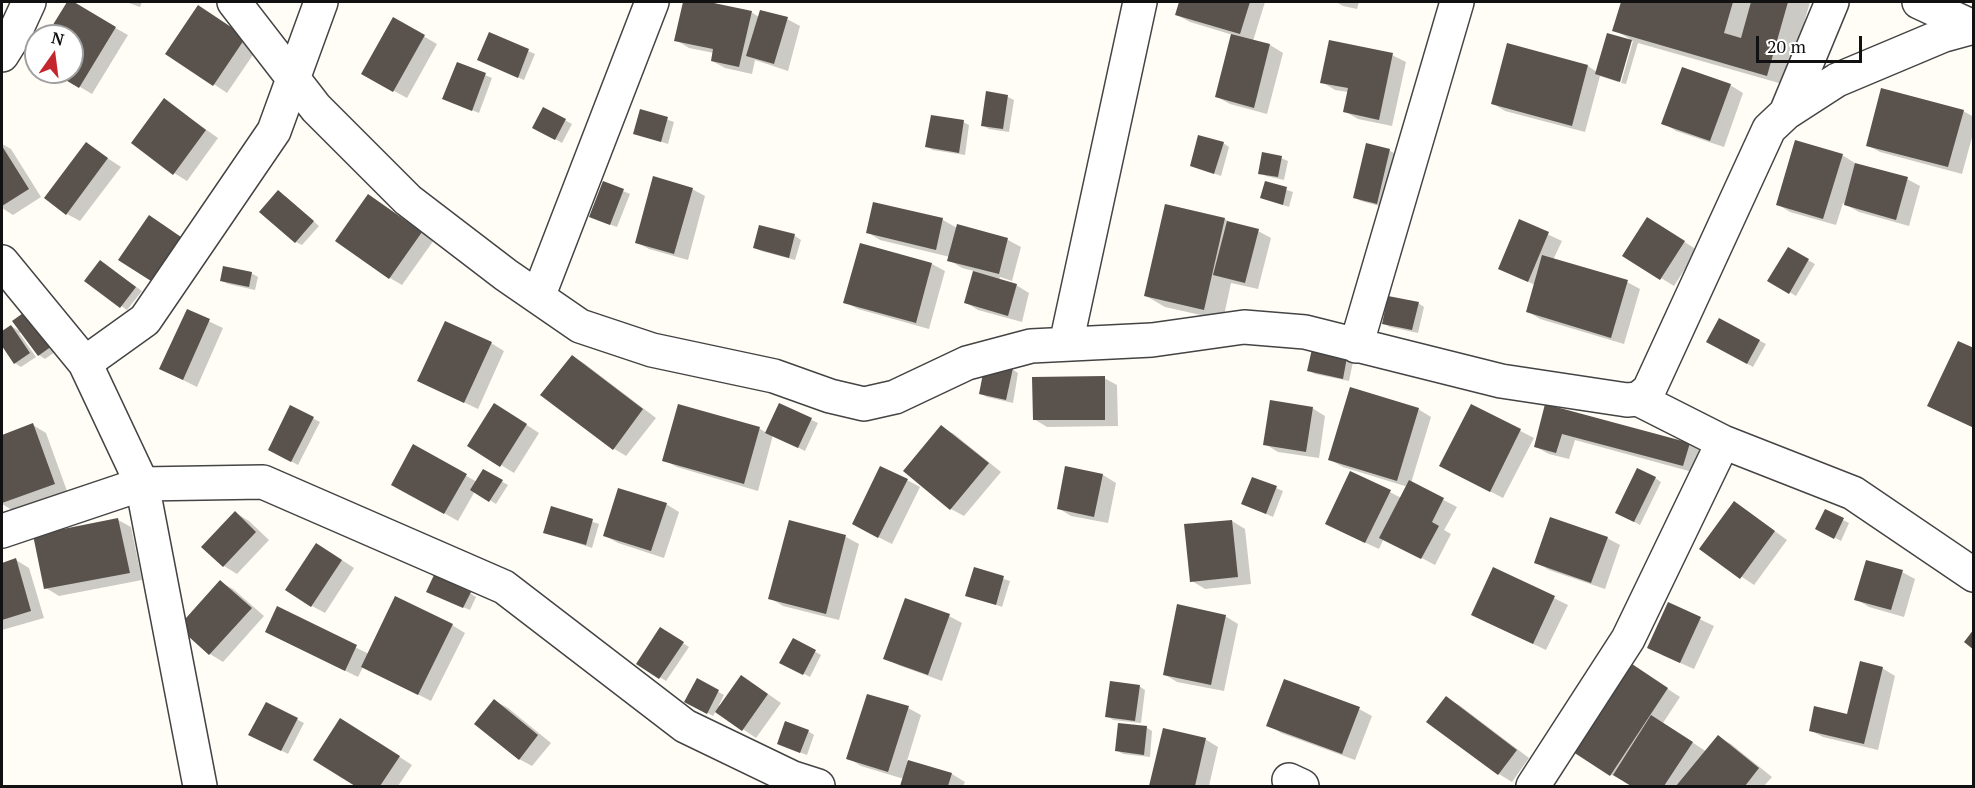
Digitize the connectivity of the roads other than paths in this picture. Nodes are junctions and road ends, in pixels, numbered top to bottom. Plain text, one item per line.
1 (29, 2) edge
2 (234, 2) edge
3 (321, 2) edge
4 (652, 2) edge
5 (1140, 2) edge
6 (1457, 2) edge
7 (1833, 2) edge
8 (1919, 2) edge
9 (1973, 27) edge
10 (2, 55) edge
11 (294, 79) junction
12 (1786, 113) junction
13 (2, 262) edge
14 (538, 297) junction
15 (1066, 344) junction
16 (1356, 345) junction
17 (85, 363) junction
18 (1638, 399) junction
19 (1723, 442) junction
20 (142, 484) junction
21 (2, 531) edge
22 (1974, 575) edge
23 (200, 786) edge
24 (818, 786) edge
25 (1533, 786) edge

1 - 10 street
2 - 11 street
3 - 11 street
4 - 14 street
5 - 15 street
6 - 16 street
7 - 12 street
8 - 9 street
9 - 12 street
11 - 14 street
11 - 17 street
12 - 18 street
13 - 17 street
14 - 15 street
15 - 16 street
16 - 18 street
17 - 20 street
18 - 19 street
19 - 22 street
19 - 25 street
20 - 21 street
20 - 23 street
20 - 24 street

